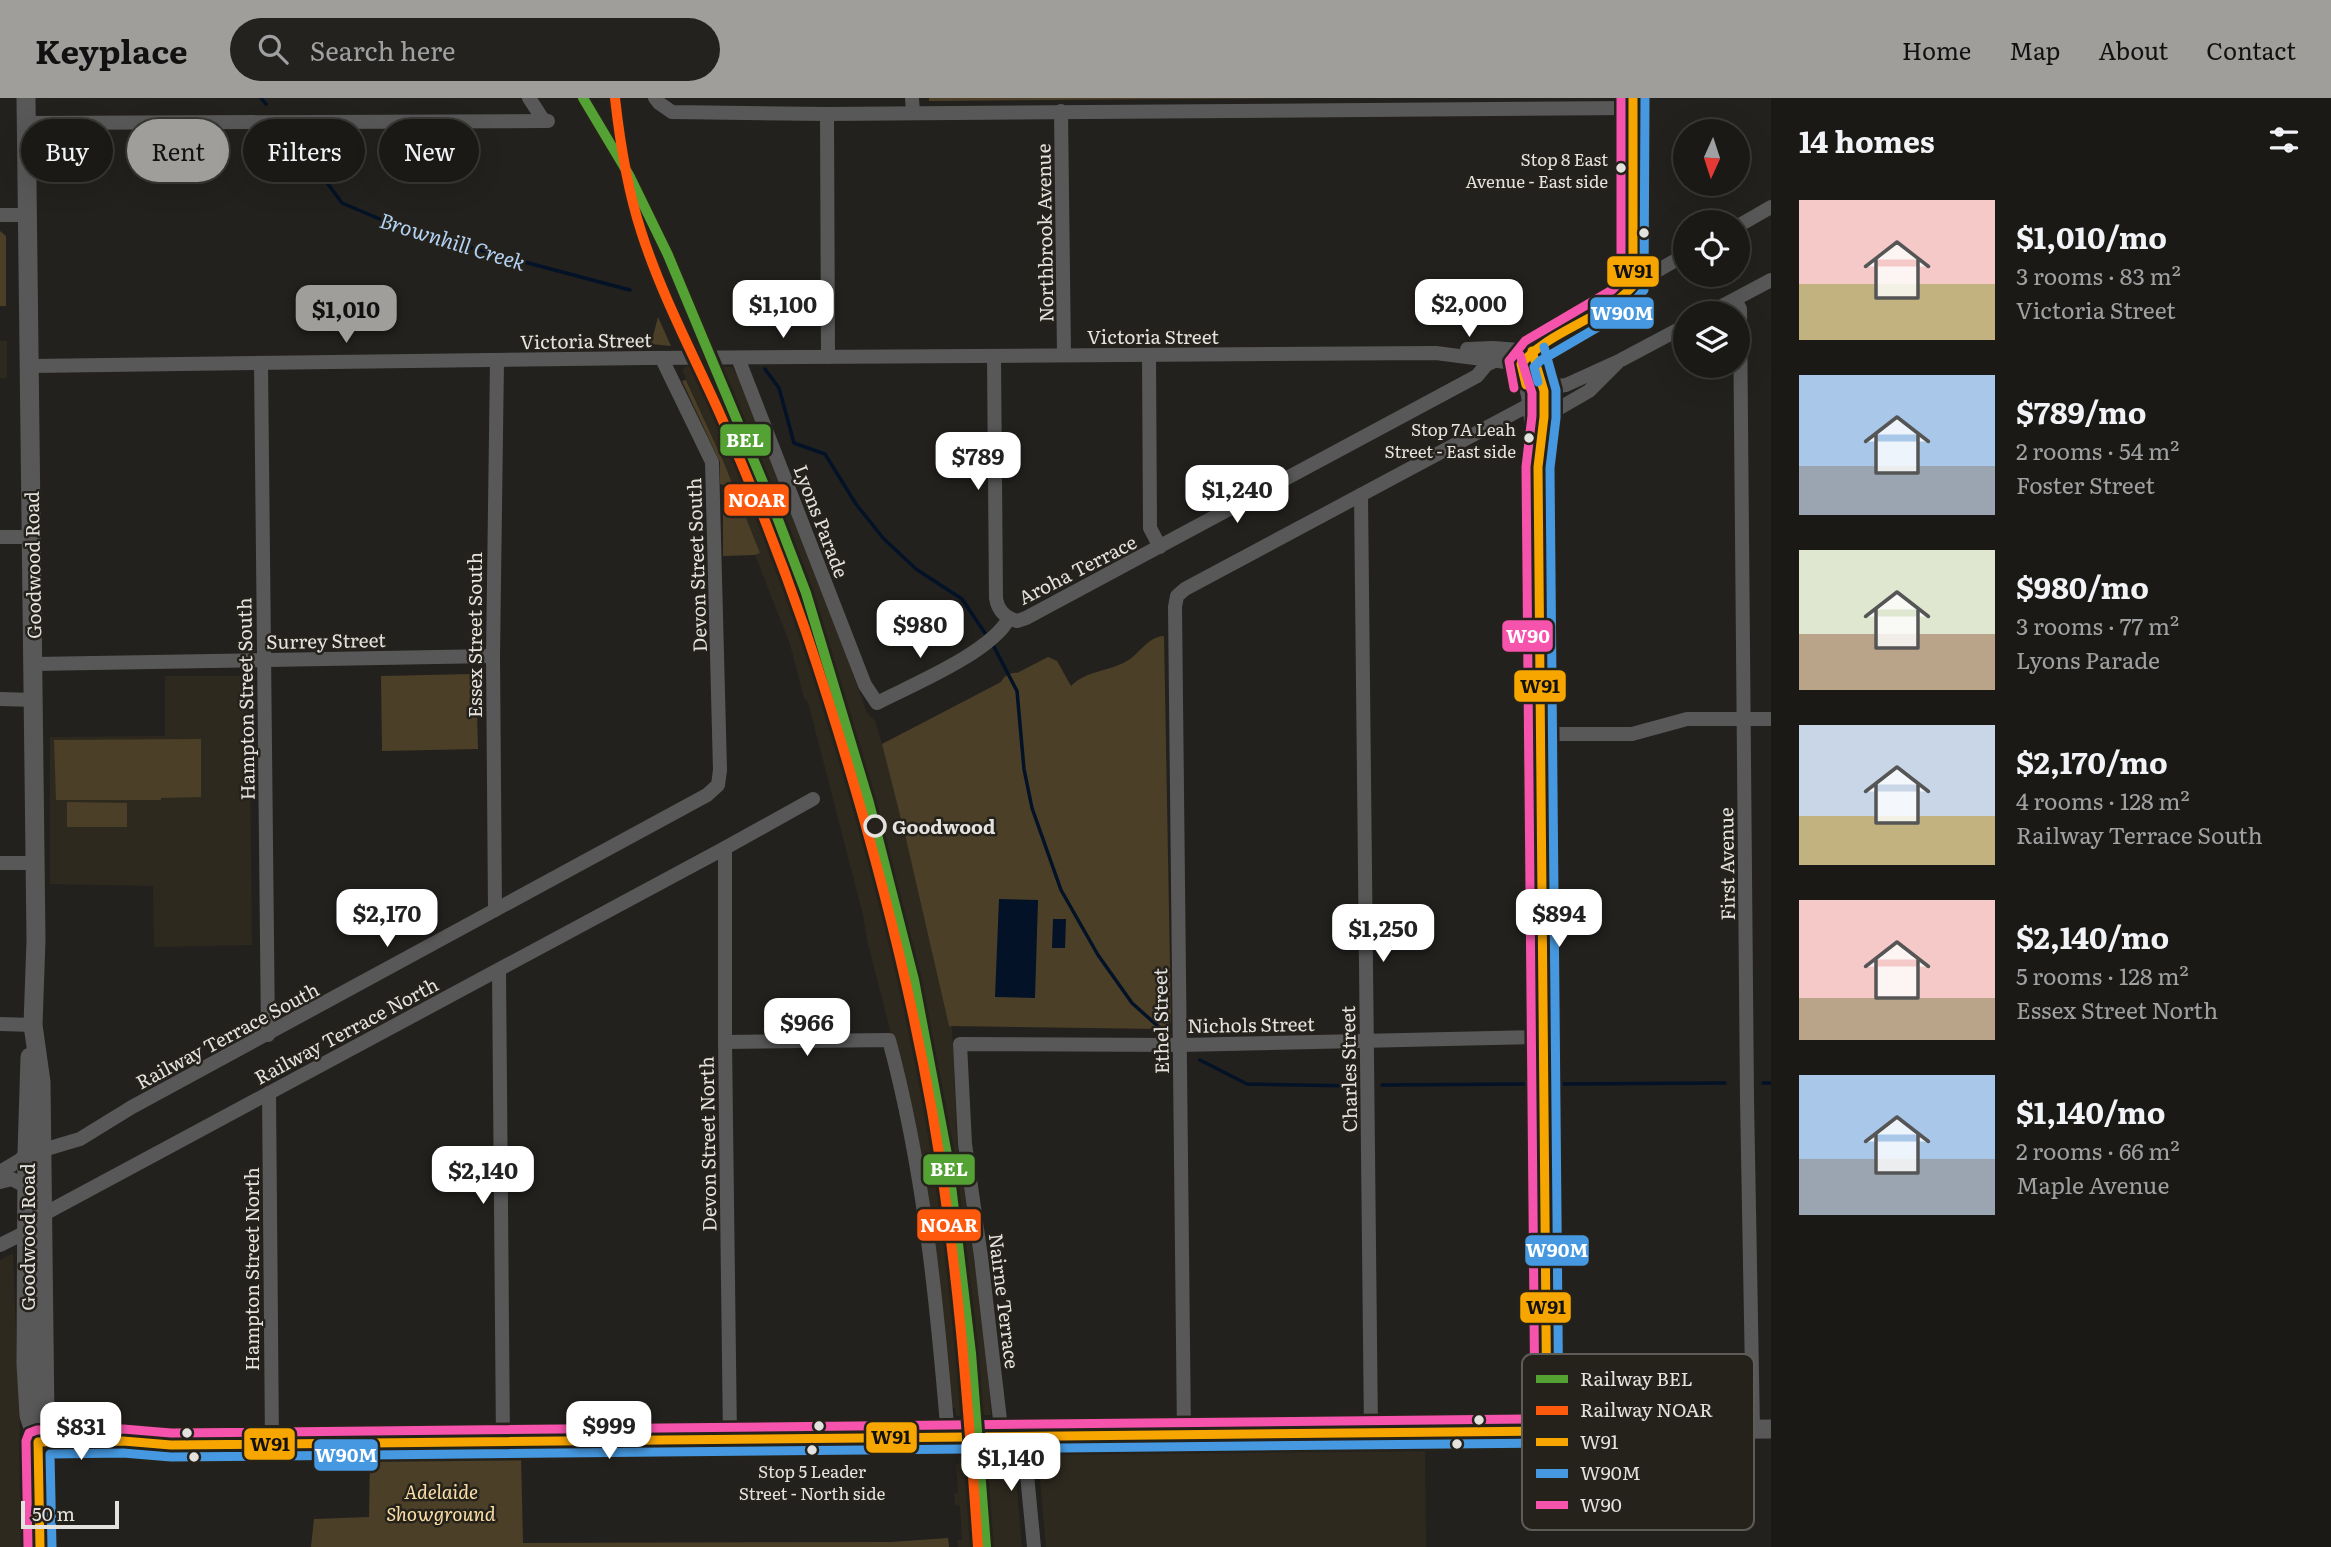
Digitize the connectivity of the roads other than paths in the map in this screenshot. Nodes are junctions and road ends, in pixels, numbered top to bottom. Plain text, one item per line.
1 (26, 98) edge
2 (529, 98) edge
3 (657, 100) edge
4 (1633, 103) edge
5 (1342, 104) edge
6 (912, 106) edge
7 (1061, 111) junction
8 (827, 114) junction
9 (27, 119) edge
10 (113, 123) edge
11 (28, 182) edge
12 (1771, 207) edge
13 (0, 215) edge
14 (29, 215) junction
15 (1750, 219) edge
16 (1673, 262) edge
17 (1633, 278) junction
18 (1771, 280) edge
19 (1735, 300) joint
20 (1673, 332) edge
21 (1532, 351) junction
22 (1436, 353) junction
23 (1064, 355) junction
24 (1149, 355) junction
25 (994, 356) junction
26 (828, 357) junction
27 (738, 358) junction
28 (662, 359) junction
29 (497, 360) junction
30 (1497, 360) junction
31 (1621, 360) junction
32 (261, 363) junction
33 (1521, 364) junction
34 (31, 366) junction
35 (1543, 384) junction
36 (1529, 405) junction
37 (1544, 416) junction
38 (1538, 467) junction
39 (1361, 495) junction
40 (0, 537) edge
41 (32, 537) junction
42 (1160, 547) junction
43 (1005, 621) junction
44 (493, 656) junction
45 (264, 660) junction
46 (33, 664) junction
47 (0, 699) edge
48 (34, 699) junction
49 (1744, 719) junction
50 (1771, 719) edge
51 (1540, 734) junction
52 (719, 783) joint
53 (813, 799) dead end
54 (725, 848) junction
55 (0, 863) edge
56 (36, 863) junction
57 (495, 910) junction
58 (499, 970) junction
59 (0, 1024) edge
60 (34, 1028) junction
61 (268, 1035) junction
62 (1542, 1037) junction
63 (725, 1041) junction
64 (1367, 1041) junction
65 (960, 1044) joint
66 (1180, 1045) junction
67 (269, 1093) junction
68 (35, 1152) junction
69 (0, 1172) edge
70 (0, 1182) edge
71 (35, 1185) junction
72 (77, 1197) junction
73 (44, 1214) junction
74 (27, 1231) junction
75 (0, 1245) edge
76 (1546, 1354) edge
77 (1762, 1429) edge
78 (1522, 1431) edge
79 (1371, 1433) junction
80 (1184, 1435) junction
81 (1027, 1436) junction
82 (948, 1437) junction
83 (1002, 1437) junction
84 (730, 1439) junction
85 (503, 1441) junction
86 (38, 1442) junction
87 (272, 1444) junction
88 (40, 1547) edge
89 (1034, 1547) edge

1 - 9 main road, Goodwood Road
2 - 10 street
3 - 8 street
4 - 5 street
4 - 17 street
5 - 7 street
6 - 7 street
6 - 8 street
7 - 23 street, Northbrook Avenue
8 - 26 street
11 - 14 main road, Goodwood Road
12 - 15 street
13 - 14 street
14 - 34 main road, Goodwood Road
16 - 17 street
17 - 21 street
18 - 19 street
19 - 49 street, First Avenue
20 - 31 street
21 - 22 street, Victoria Street
21 - 33 street
21 - 35 street
22 - 24 street, Victoria Street
22 - 30 street, Victoria Street
23 - 24 street, Victoria Street
23 - 25 street, Victoria Street
24 - 42 street
25 - 26 street, Victoria Street
25 - 43 street
26 - 27 street, Victoria Street
27 - 28 street, Victoria Street
27 - 43 street, Lyons Parade
28 - 29 street, Victoria Street
28 - 52 street, Devon Street South
29 - 32 street, Victoria Street
29 - 44 street, Essex Street South
30 - 33 street, Victoria Street
30 - 42 street, Aroha Terrace
31 - 35 street
31 - 37 street
32 - 34 street, Victoria Street
32 - 45 street, Hampton Street South
33 - 36 street
34 - 41 main road, Goodwood Road
35 - 37 street
36 - 38 street
36 - 39 street
37 - 38 street
38 - 51 street
39 - 64 street, Charles Street
39 - 66 street, Ethel Street
40 - 41 street
41 - 46 main road, Goodwood Road
42 - 43 street, Aroha Terrace
44 - 45 street, Surrey Street
44 - 57 street, Essex Street South
45 - 46 street, Surrey Street
45 - 61 street, Hampton Street South
46 - 48 main road, Goodwood Road
47 - 48 street
48 - 56 main road, Goodwood Road
49 - 50 street
49 - 51 street
49 - 77 street, First Avenue
51 - 62 street
52 - 57 street, Railway Terrace South
53 - 54 street, Railway Terrace North
54 - 58 street, Railway Terrace North
54 - 63 street, Devon Street North
55 - 56 street
56 - 60 main road, Goodwood Road
57 - 61 street, Railway Terrace South
58 - 67 street, Railway Terrace North
58 - 85 street
59 - 60 street
60 - 68 main road, Goodwood Road
61 - 68 street, Railway Terrace South
62 - 64 street, Nichols Street
62 - 76 street
63 - 82 street
63 - 84 street, Devon Street North
64 - 66 street, Nichols Street
64 - 79 street, Charles Street
65 - 66 street, Nichols Street
65 - 83 street, Nairne Terrace
66 - 80 street, Ethel Street
67 - 72 street, Railway Terrace North
67 - 87 street, Hampton Street North
68 - 69 street, Railway Terrace South
68 - 71 main road, Goodwood Road
70 - 71 street
71 - 72 street
71 - 73 main road, Goodwood Road
71 - 74 main road, Goodwood Road
72 - 73 street, Railway Terrace North
73 - 86 main road, Goodwood Road
74 - 75 street
74 - 86 main road, Goodwood Road
78 - 79 main road
79 - 80 main road
80 - 81 main road
81 - 83 main road
81 - 89 street
82 - 83 main road
82 - 84 main road
84 - 85 main road
85 - 87 main road
86 - 87 main road
86 - 88 main road, Goodwood Road

